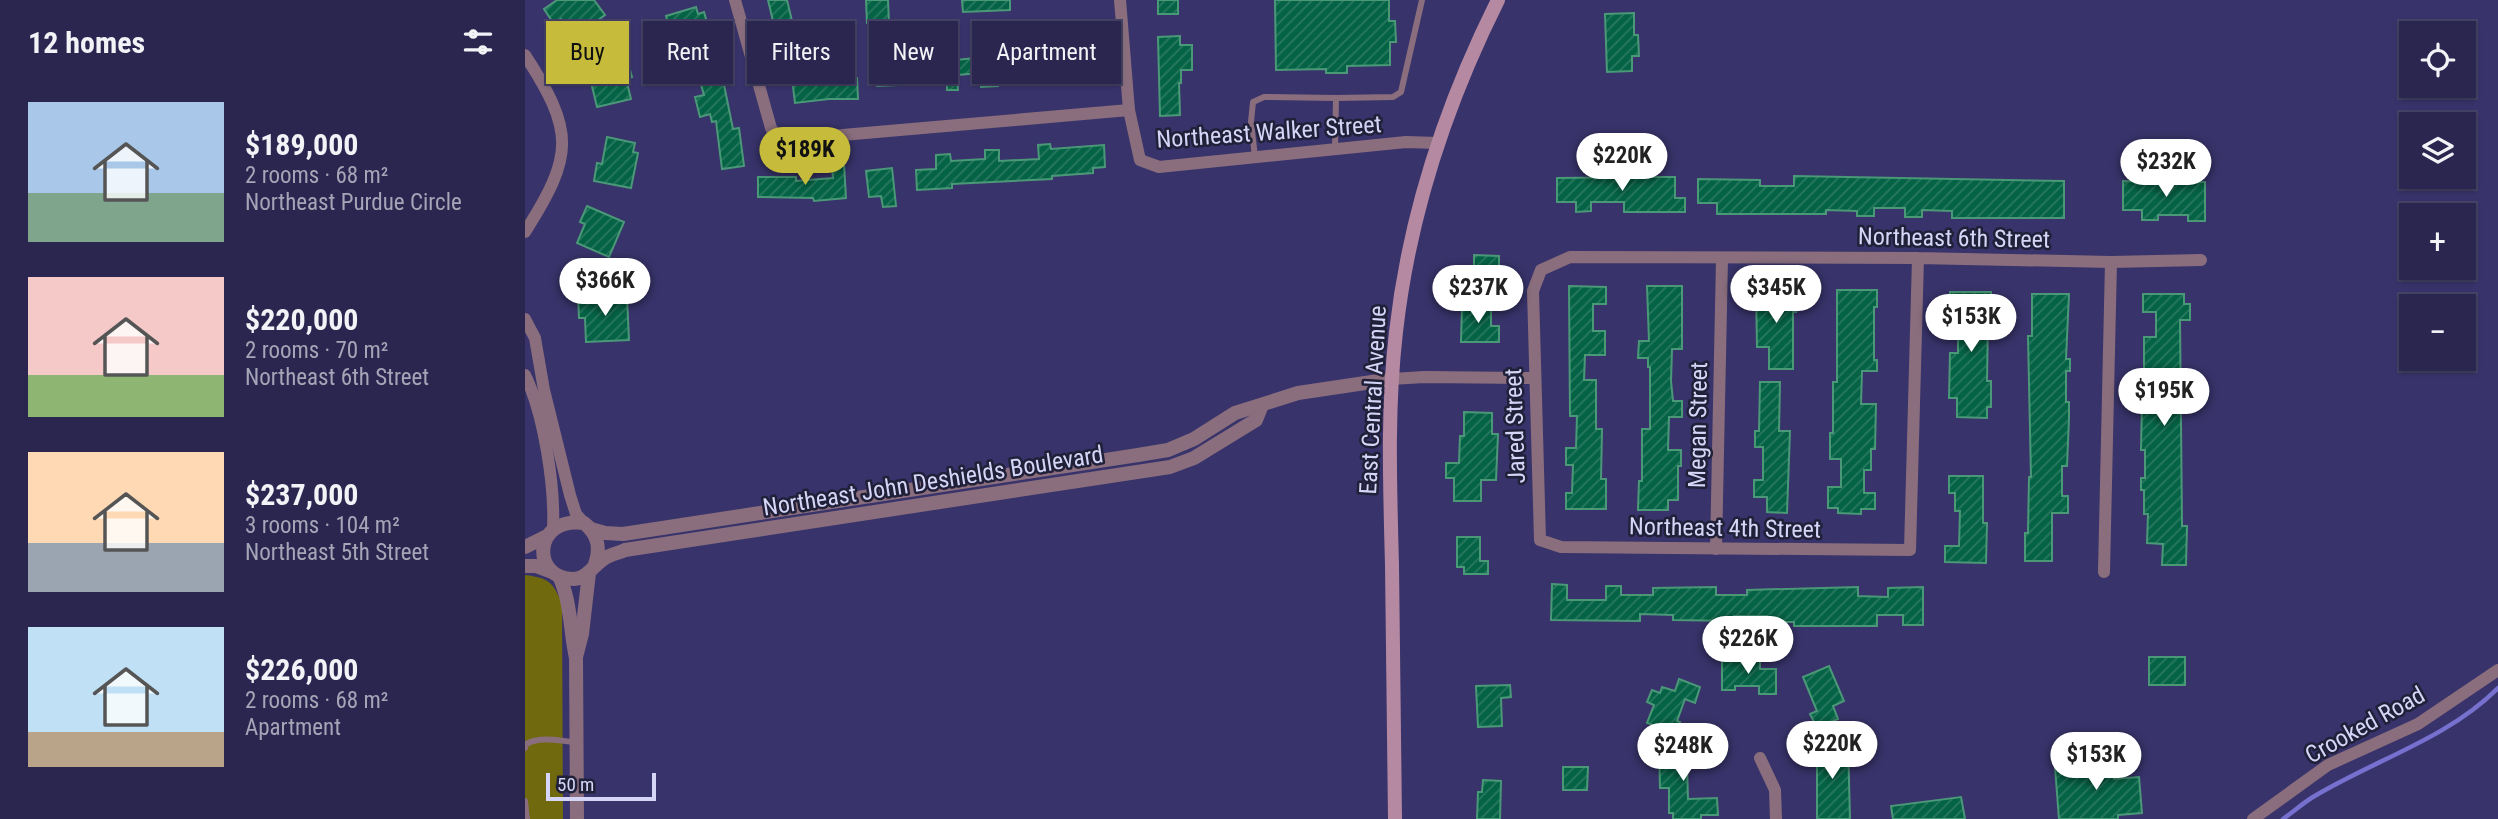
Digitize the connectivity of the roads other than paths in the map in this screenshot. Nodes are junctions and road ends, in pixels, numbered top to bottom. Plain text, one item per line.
1 (735, 0) edge
2 (1120, 0) edge
3 (1422, 0) edge
4 (1498, 0) edge
5 (525, 55) edge
6 (1336, 98) junction
7 (1129, 110) junction
8 (1438, 143) junction
9 (1335, 149) junction
10 (1255, 158) junction
11 (525, 232) edge
12 (1918, 258) junction
13 (1722, 259) junction
14 (2201, 260) dead end
15 (2111, 262) junction
16 (1541, 270) joint
17 (525, 318) edge
18 (525, 375) edge
19 (1534, 378) junction
20 (1392, 379) junction
21 (1262, 405) junction
22 (587, 526) junction
23 (549, 533) junction
24 (1540, 540) joint
25 (525, 547) edge
26 (1716, 549) junction
27 (525, 566) edge
28 (591, 570) junction
29 (2103, 572) dead end
30 (556, 574) junction
31 (576, 658) junction
32 (2498, 670) edge
33 (576, 743) junction
34 (525, 748) edge
35 (1760, 758) dead end
36 (525, 801) edge
37 (527, 819) edge
38 (577, 819) edge
39 (1395, 819) edge
40 (1776, 819) edge
41 (2253, 819) edge

1 - 7 street
2 - 7 street, Northeast Walker Street
3 - 6 lane
4 - 8 main road, East Central Avenue
5 - 11 street
6 - 9 lane
6 - 10 lane
7 - 10 street, Northeast Walker Street
8 - 9 street, Northeast Walker Street
8 - 20 main road, East Central Avenue
9 - 10 street, Northeast Walker Street
12 - 13 street, Northeast 6th Street
12 - 15 street, Northeast 6th Street
12 - 26 street, Northeast 4th Street
13 - 16 street, Northeast 6th Street
13 - 26 street, Megan Street
14 - 15 street, Northeast 6th Street
15 - 29 street
16 - 19 street, Jared Street
17 - 22 street
18 - 23 street
19 - 20 street
19 - 24 street, Jared Street
20 - 21 street, Northeast John Deshields Boulevard
20 - 39 main road, East Central Avenue
21 - 22 street, Northeast John Deshields Boulevard
21 - 28 street, Northeast John Deshields Boulevard
22 - 23 street
22 - 28 street
23 - 25 street
23 - 30 street
24 - 26 street, Northeast 4th Street
27 - 30 street
28 - 30 street
28 - 31 street
30 - 31 street
31 - 33 street
32 - 41 street, Crooked Road
33 - 34 lane
33 - 38 street
35 - 40 street
36 - 37 lane

